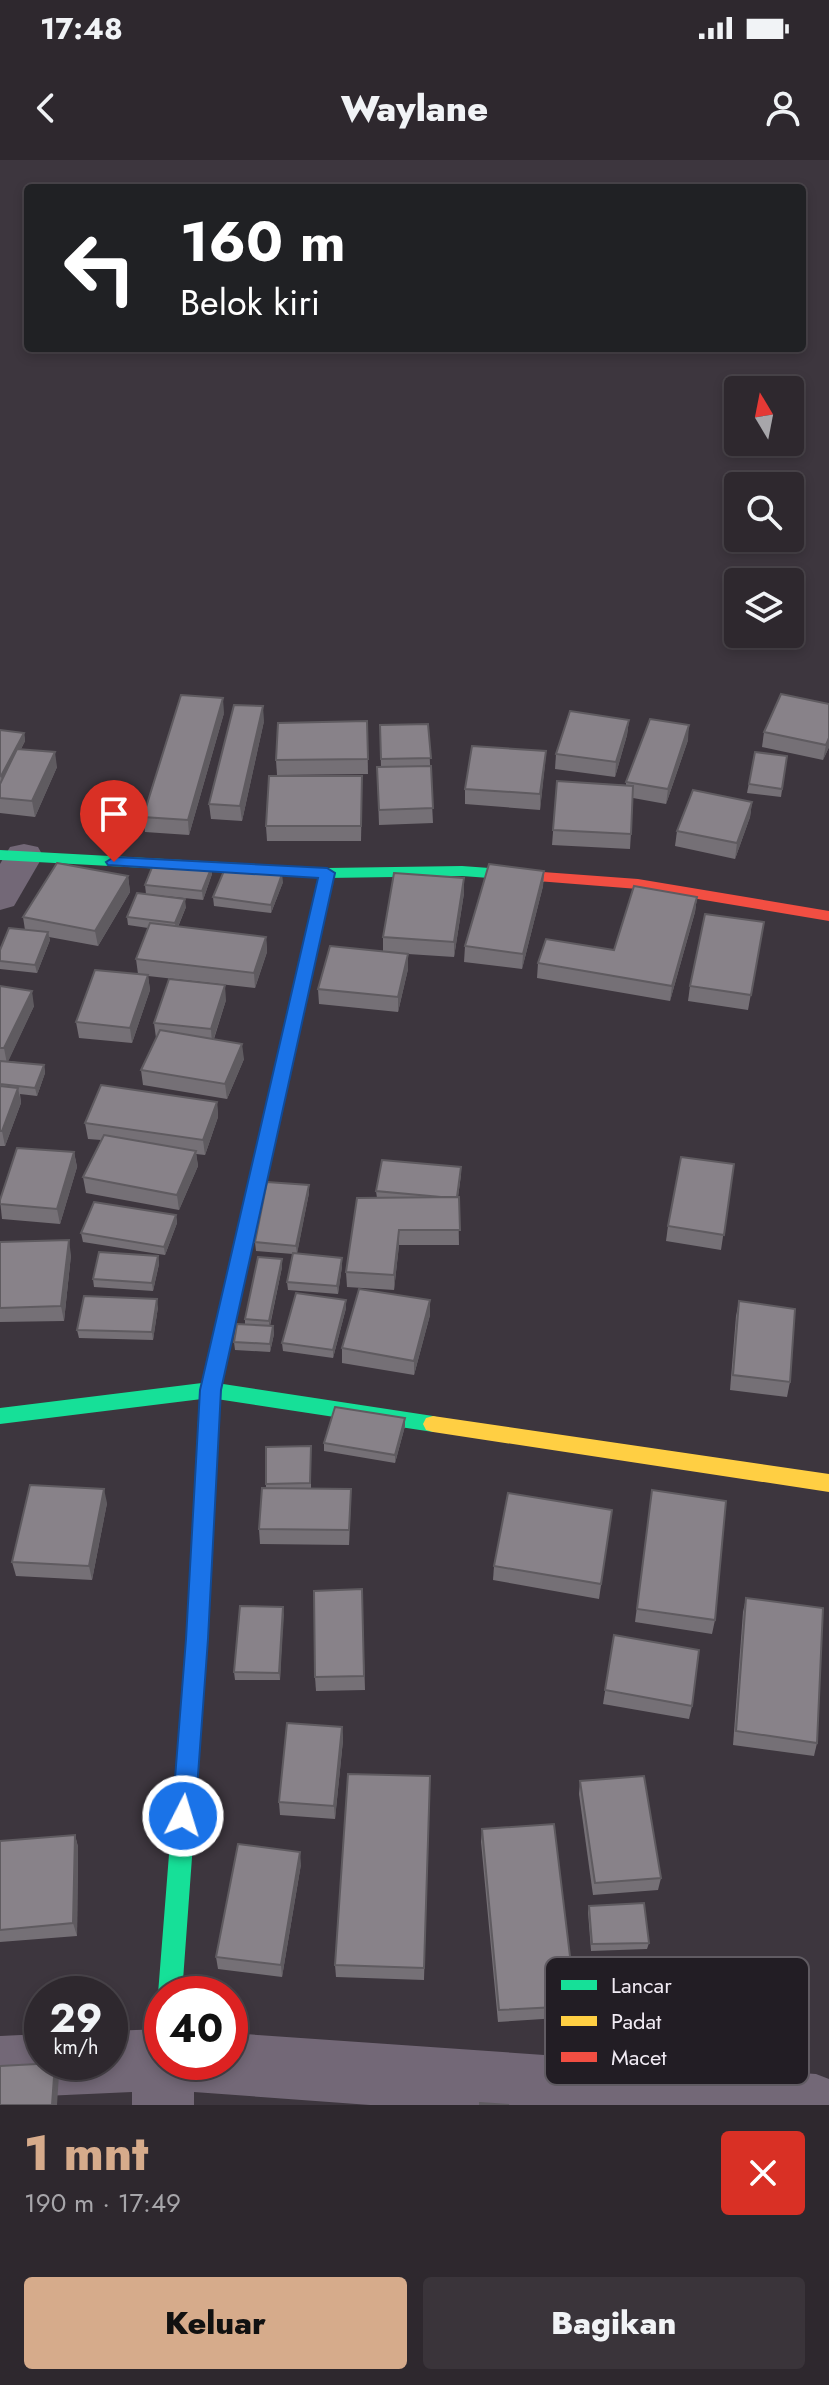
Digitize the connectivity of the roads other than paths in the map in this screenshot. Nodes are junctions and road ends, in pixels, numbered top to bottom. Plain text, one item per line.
1 (12, 856) edge
2 (327, 873) junction
3 (0, 897) edge
4 (829, 916) edge
5 (210, 1390) junction
6 (0, 1416) edge
7 (829, 1483) edge
8 (171, 1976) edge
9 (144, 2062) edge
10 (248, 2065) edge
11 (0, 2067) edge
12 (163, 2080) edge
13 (811, 2104) edge
14 (163, 2105) edge

1 - 2 street
1 - 3 street
2 - 4 street
2 - 5 street
5 - 6 street
5 - 7 street
5 - 8 street
9 - 11 street
10 - 13 street
12 - 14 street

